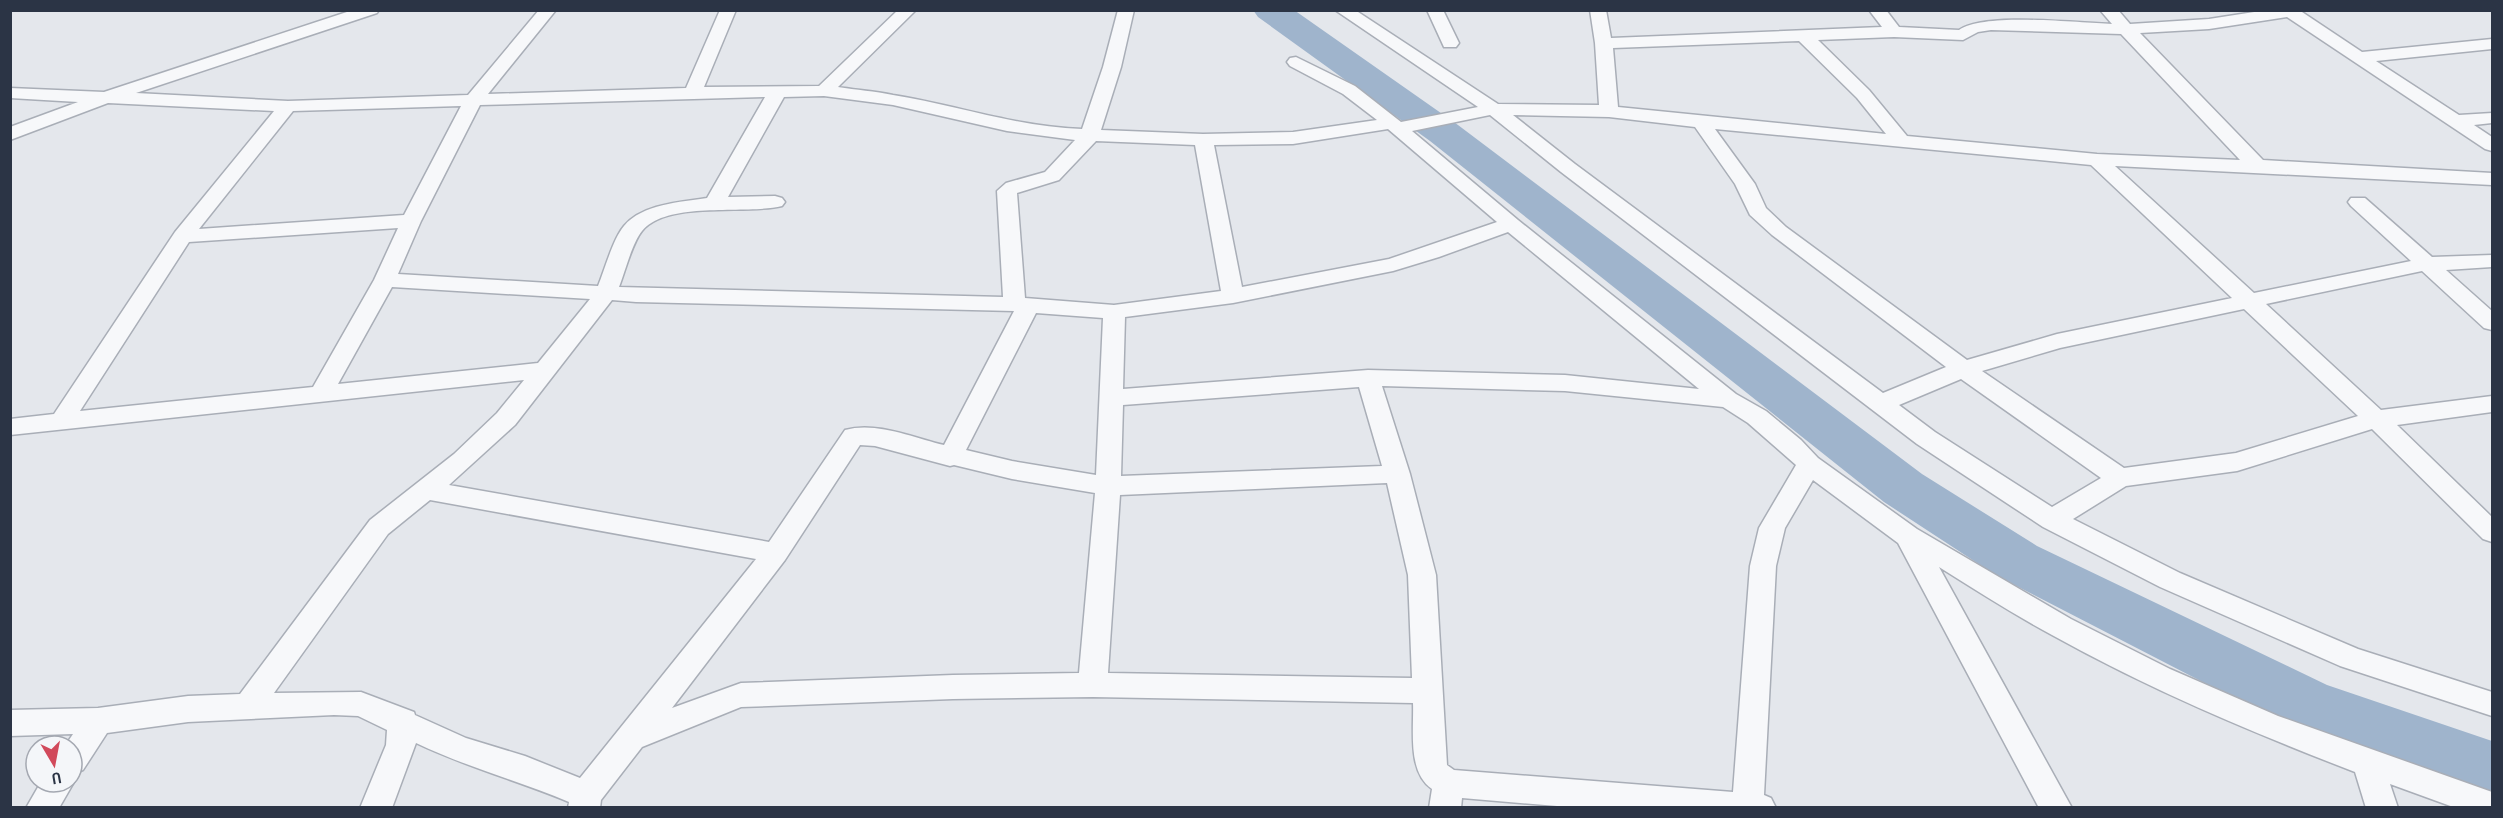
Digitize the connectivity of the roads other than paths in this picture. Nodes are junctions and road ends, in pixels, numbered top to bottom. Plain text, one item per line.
1 (371, 10) edge
2 (548, 10) edge
3 (728, 10) edge
4 (908, 10) edge
5 (1126, 10) edge
6 (1343, 10) edge
7 (1435, 10) edge
8 (1598, 10) edge
9 (1877, 10) edge
10 (2108, 10) edge
11 (2289, 11) edge
12 (2126, 29) junction
13 (1894, 32) junction
14 (1803, 35) junction
15 (1450, 43) dead end
16 (1604, 43) junction
17 (2493, 44) edge
18 (2361, 57) junction
19 (1296, 62) dead end
20 (778, 91) junction
21 (824, 92) junction
22 (10, 93) edge
23 (693, 93) junction
24 (107, 97) junction
25 (474, 99) junction
26 (288, 106) junction
27 (1482, 111) junction
28 (1610, 111) junction
29 (2493, 118) edge
30 (2458, 121) junction
31 (1701, 123) junction
32 (1397, 126) junction
33 (10, 134) edge
34 (1089, 137) junction
35 (1203, 140) junction
36 (1901, 141) junction
37 (2493, 145) edge
38 (2097, 160) junction
39 (2257, 165) junction
40 (2493, 179) edge
41 (775, 202) dead end
42 (2358, 202) dead end
43 (714, 203) junction
44 (411, 221) junction
45 (1511, 224) junction
46 (182, 236) junction
47 (2493, 261) edge
48 (2427, 264) junction
49 (385, 280) junction
50 (606, 293) junction
51 (1233, 296) junction
52 (2248, 300) junction
53 (1021, 305) junction
54 (1114, 312) junction
55 (2493, 323) edge
56 (1963, 369) junction
57 (545, 370) junction
58 (1368, 378) junction
59 (321, 394) junction
60 (1113, 399) junction
61 (1728, 400) junction
62 (1880, 404) junction
63 (2493, 404) edge
64 (2376, 419) junction
65 (61, 422) junction
66 (10, 427) edge
67 (950, 457) junction
68 (1809, 464) junction
69 (1397, 474) junction
70 (2120, 478) junction
71 (1108, 486) junction
72 (424, 490) junction
73 (2052, 520) junction
74 (2493, 532) edge
75 (1908, 536) junction
76 (776, 553) junction
77 (1093, 685) junction
78 (1427, 691) junction
79 (2493, 704) edge
80 (249, 705) junction
81 (98, 721) junction
82 (402, 721) junction
83 (10, 723) edge
84 (630, 738) junction
85 (84, 743) edge
86 (2368, 763) junction
87 (50, 794) edge
88 (1447, 795) edge
89 (585, 801) edge
90 (1754, 806) edge
91 (2493, 806) edge
92 (42, 807) edge
93 (376, 807) edge
94 (2056, 807) edge
95 (2382, 807) edge

1 - 24 street
2 - 25 street
3 - 23 street
4 - 21 street
5 - 34 street
6 - 27 street
7 - 15 street
8 - 16 street
9 - 13 street
10 - 12 street
11 - 12 street
11 - 18 street
12 - 13 street
12 - 39 street
13 - 14 street
14 - 16 street
14 - 36 street
16 - 28 street
17 - 18 street
18 - 30 street
19 - 32 street
20 - 21 street
20 - 23 street
20 - 43 street
21 - 34 street
22 - 24 street
23 - 25 street
24 - 26 street
24 - 33 street
25 - 26 street
25 - 44 street
26 - 46 street
27 - 28 street
27 - 32 street
27 - 62 street
28 - 31 street
29 - 30 street
30 - 37 street
31 - 36 street
31 - 56 street
32 - 35 street
32 - 45 street
34 - 35 street
34 - 53 street
35 - 51 street
36 - 38 street
38 - 39 street
38 - 52 street
39 - 40 street
41 - 43 street
42 - 48 street
43 - 50 street
44 - 46 street
44 - 49 street
45 - 51 street
45 - 61 street
46 - 65 street
47 - 48 street
48 - 52 street
48 - 55 street
49 - 50 street
49 - 59 street
50 - 53 street
50 - 57 street
51 - 54 street
52 - 56 street
52 - 64 street
53 - 54 street
53 - 67 street
54 - 60 street
56 - 62 street
56 - 70 street
57 - 59 street
57 - 72 street
58 - 60 street
58 - 61 street
58 - 69 street
59 - 65 street
60 - 71 street
61 - 68 street
62 - 73 street
63 - 64 street
64 - 70 street
64 - 74 street
65 - 66 street
67 - 71 street
67 - 76 street
68 - 75 street
68 - 90 street
69 - 71 street
69 - 78 street
70 - 73 street
71 - 77 street
72 - 76 street
72 - 80 street
73 - 79 street
75 - 86 street
75 - 94 street
76 - 84 street
77 - 78 street
77 - 84 street
78 - 88 street
80 - 81 street
80 - 82 street
81 - 83 street
81 - 85 street
82 - 89 street
82 - 93 street
84 - 89 street
86 - 91 street
86 - 95 street
87 - 92 street
88 - 90 street

